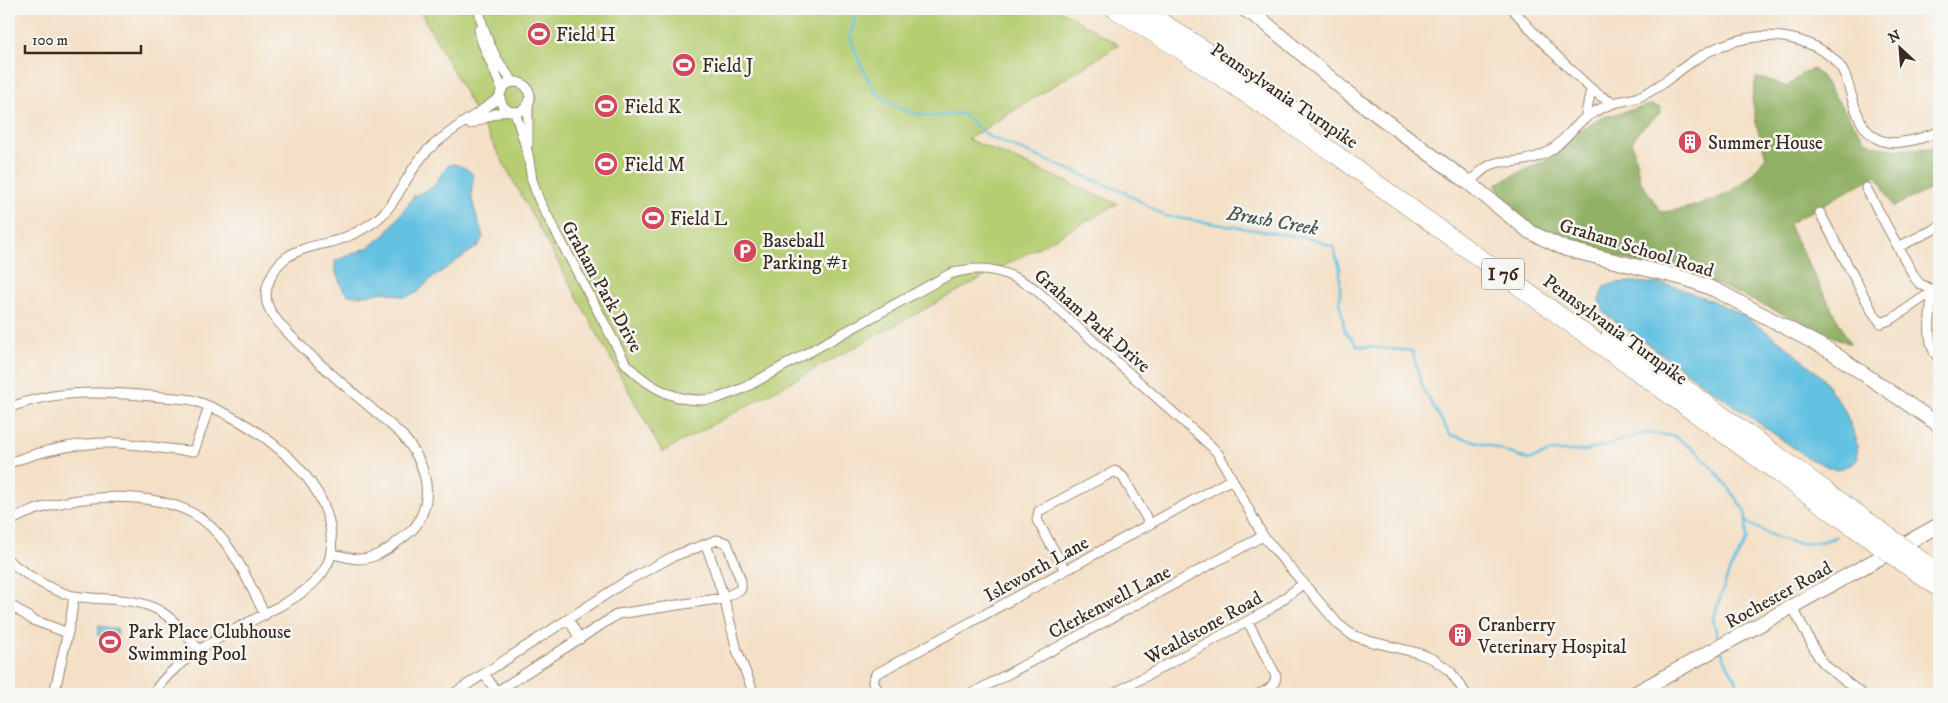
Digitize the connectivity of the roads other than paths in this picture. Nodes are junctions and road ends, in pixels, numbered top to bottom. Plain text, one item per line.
1 (479, 9) edge
2 (1115, 9) edge
3 (1141, 9) edge
4 (1244, 9) edge
5 (1513, 9) edge
6 (481, 22) junction
7 (514, 82) junction
8 (1591, 89) junction
9 (501, 93) junction
10 (1614, 104) junction
11 (528, 106) junction
12 (511, 111) junction
13 (1584, 119) junction
14 (1939, 132) edge
15 (445, 136) junction
16 (528, 154) junction
17 (1470, 183) junction
18 (1866, 188) dead end
19 (1820, 213) dead end
20 (1939, 227) edge
21 (1898, 247) junction
22 (1936, 288) edge
23 (1939, 358) edge
24 (209, 407) junction
25 (9, 408) edge
26 (1939, 424) edge
27 (9, 463) edge
28 (1232, 479) junction
29 (9, 522) edge
30 (1150, 524) junction
31 (1939, 526) edge
32 (1263, 536) junction
33 (706, 544) junction
34 (1896, 550) junction
35 (332, 554) junction
36 (9, 561) edge
37 (1065, 570) junction
38 (1939, 573) edge
39 (1304, 583) junction
40 (1939, 588) edge
41 (74, 596) junction
42 (724, 598) junction
43 (9, 604) edge
44 (1792, 606) junction
45 (264, 615) junction
46 (568, 619) junction
47 (1248, 622) junction
48 (68, 633) junction
49 (580, 639) junction
50 (198, 649) junction
51 (484, 674) junction
52 (495, 693) edge
53 (54, 694) edge
54 (153, 694) edge
55 (453, 694) edge
56 (754, 694) edge
57 (880, 694) edge
58 (971, 694) edge
59 (1113, 694) edge
60 (1259, 694) edge
61 (1466, 694) edge
62 (1634, 694) edge
63 (1862, 694) edge

1 - 6 street, Graham Park Drive
2 - 34 highway, Pennsylvania Turnpike / I 76
3 - 34 highway, Pennsylvania Turnpike / I 76
4 - 17 street, Graham School Road
5 - 8 street
6 - 7 street, Graham Park Drive
6 - 9 street, Graham Park Drive
7 - 9 street
7 - 11 street, Graham Park Drive
8 - 10 street
8 - 13 street
9 - 12 street, Graham Park Drive
9 - 15 street
10 - 13 street
10 - 14 street
11 - 12 street
11 - 16 street, Graham Park Drive
12 - 15 street
12 - 16 street, Graham Park Drive
13 - 17 street
15 - 35 street
16 - 28 street, Graham Park Drive
17 - 26 street, Graham School Road
18 - 21 street
19 - 22 street
20 - 21 street
21 - 22 street
22 - 23 street
24 - 25 street
24 - 27 street
24 - 35 street
28 - 30 street, Isleworth Lane
28 - 32 street, Graham Park Drive
29 - 45 street
30 - 37 street, Isleworth Lane
30 - 37 street
31 - 44 street, Rochester Road
32 - 39 street, Graham Park Drive
32 - 58 street, Clerkenwell Lane
33 - 42 street
33 - 42 street
33 - 46 street
34 - 38 highway, Pennsylvania Turnpike / I 76
34 - 40 highway, Pennsylvania Turnpike / I 76
35 - 45 street
36 - 41 street
37 - 57 street, Isleworth Lane
39 - 47 street, Wealdstone Road
39 - 61 street, Graham Park Drive
41 - 48 street
41 - 50 street
42 - 49 street
42 - 56 street
43 - 48 street
44 - 62 street, Rochester Road
44 - 63 street
45 - 50 street
46 - 49 street
46 - 51 street
47 - 59 street, Wealdstone Road
47 - 60 street
48 - 53 street
49 - 52 street
50 - 54 street
51 - 52 street
51 - 55 street

